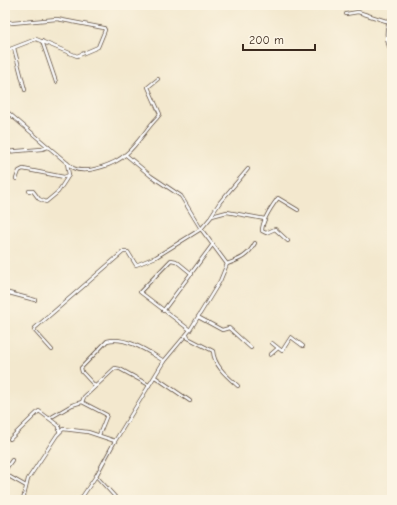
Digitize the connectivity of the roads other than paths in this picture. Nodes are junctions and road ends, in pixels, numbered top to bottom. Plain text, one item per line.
1 (346, 14) dead end
2 (392, 16) edge
3 (5, 20) edge
4 (390, 20) junction
5 (42, 40) junction
6 (14, 48) junction
7 (5, 51) edge
8 (392, 52) edge
9 (158, 79) dead end
10 (56, 82) dead end
11 (25, 90) dead end
12 (5, 110) edge
13 (48, 147) junction
14 (5, 152) edge
15 (126, 155) junction
16 (67, 161) junction
17 (248, 169) dead end
18 (69, 175) junction
19 (16, 179) dead end
20 (29, 191) dead end
21 (298, 210) dead end
22 (210, 217) junction
23 (264, 219) junction
24 (201, 229) junction
25 (288, 241) dead end
26 (255, 243) dead end
27 (213, 244) junction
28 (227, 264) junction
29 (192, 274) junction
30 (5, 292) edge
31 (35, 300) dead end
32 (163, 311) junction
33 (198, 317) junction
34 (190, 330) junction
35 (187, 334) junction
36 (272, 343) dead end
37 (303, 346) dead end
38 (251, 348) dead end
39 (277, 349) junction
40 (52, 350) dead end
41 (270, 355) dead end
42 (164, 361) junction
43 (155, 377) junction
44 (149, 385) junction
45 (95, 386) junction
46 (238, 386) dead end
47 (190, 401) dead end
48 (82, 402) junction
49 (50, 418) junction
50 (59, 432) junction
51 (99, 435) junction
52 (10, 439) dead end
53 (115, 441) junction
54 (12, 460) dead end
55 (5, 470) edge
56 (5, 474) edge
57 (96, 476) junction
58 (26, 486) junction
59 (23, 500) edge
60 (80, 500) edge
61 (118, 500) edge

1 - 4 street
2 - 4 street
3 - 5 street
4 - 8 street
5 - 6 street
5 - 10 street
6 - 7 street
6 - 11 street
9 - 15 street
12 - 13 street
13 - 14 street
13 - 16 street
15 - 16 street
15 - 24 street
16 - 18 street
17 - 22 street
18 - 19 street
18 - 20 street
21 - 23 street
22 - 23 street
22 - 24 street
23 - 25 street
24 - 27 street
24 - 40 street
26 - 28 street
27 - 28 street
27 - 29 street
28 - 33 street
29 - 32 street
29 - 32 street
30 - 31 street
32 - 34 street
33 - 34 street
33 - 38 street
34 - 35 street
35 - 42 street
35 - 46 street
36 - 39 street
37 - 39 street
39 - 41 street
42 - 43 street
42 - 45 street
43 - 44 street
43 - 47 street
44 - 45 street
44 - 53 street
45 - 48 street
48 - 49 street
48 - 51 street
49 - 50 street
49 - 52 street
50 - 51 street
50 - 58 street
51 - 53 street
53 - 57 street
54 - 55 street
56 - 58 street
57 - 60 street
57 - 61 street
58 - 59 street

